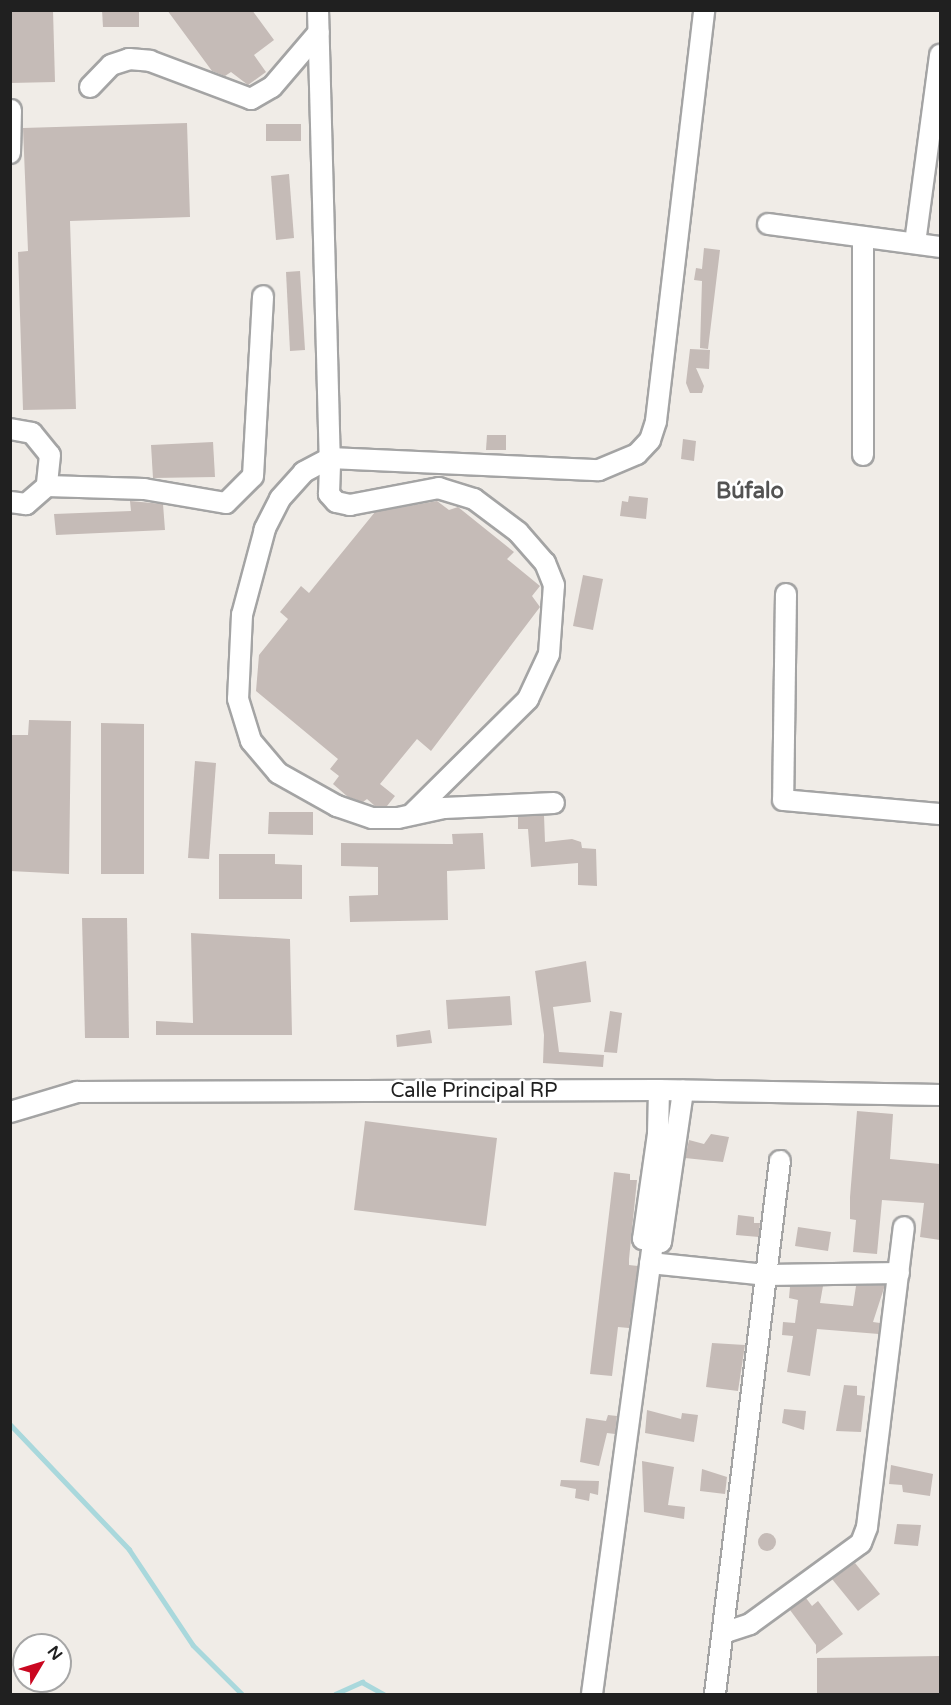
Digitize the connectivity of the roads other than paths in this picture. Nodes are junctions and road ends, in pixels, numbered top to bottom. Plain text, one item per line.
1 (318, 10) edge
2 (704, 10) edge
3 (319, 32) junction
4 (940, 55) edge
5 (90, 87) dead end
6 (11, 111) edge
7 (10, 153) edge
8 (768, 224) dead end
9 (863, 237) junction
10 (915, 243) junction
11 (940, 247) edge
12 (263, 296) dead end
13 (10, 429) edge
14 (863, 455) dead end
15 (330, 458) junction
16 (47, 486) junction
17 (10, 502) edge
18 (786, 594) dead end
19 (554, 803) dead end
20 (413, 813) junction
21 (940, 814) edge
22 (658, 1090) junction
23 (683, 1091) junction
24 (940, 1095) edge
25 (10, 1112) edge
26 (780, 1161) dead end
27 (904, 1227) dead end
28 (652, 1241) junction
29 (650, 1263) junction
30 (899, 1273) junction
31 (767, 1275) junction
32 (726, 1632) junction
33 (592, 1695) edge
34 (716, 1695) edge

1 - 3 street
2 - 15 street
3 - 5 street
3 - 15 street
4 - 10 street
6 - 7 street
8 - 9 street
9 - 10 street
9 - 14 street
10 - 11 street
12 - 16 street
13 - 16 street
15 - 20 street
15 - 20 street
16 - 17 street
18 - 21 street
19 - 20 street
22 - 23 street, Calle Principal RP
22 - 25 street, Calle Principal RP
22 - 28 street
23 - 24 street, Calle Principal RP
23 - 28 street
26 - 31 street
27 - 30 street
28 - 29 street
29 - 31 street
29 - 33 street
30 - 31 street
30 - 32 street
31 - 32 street
32 - 34 street

